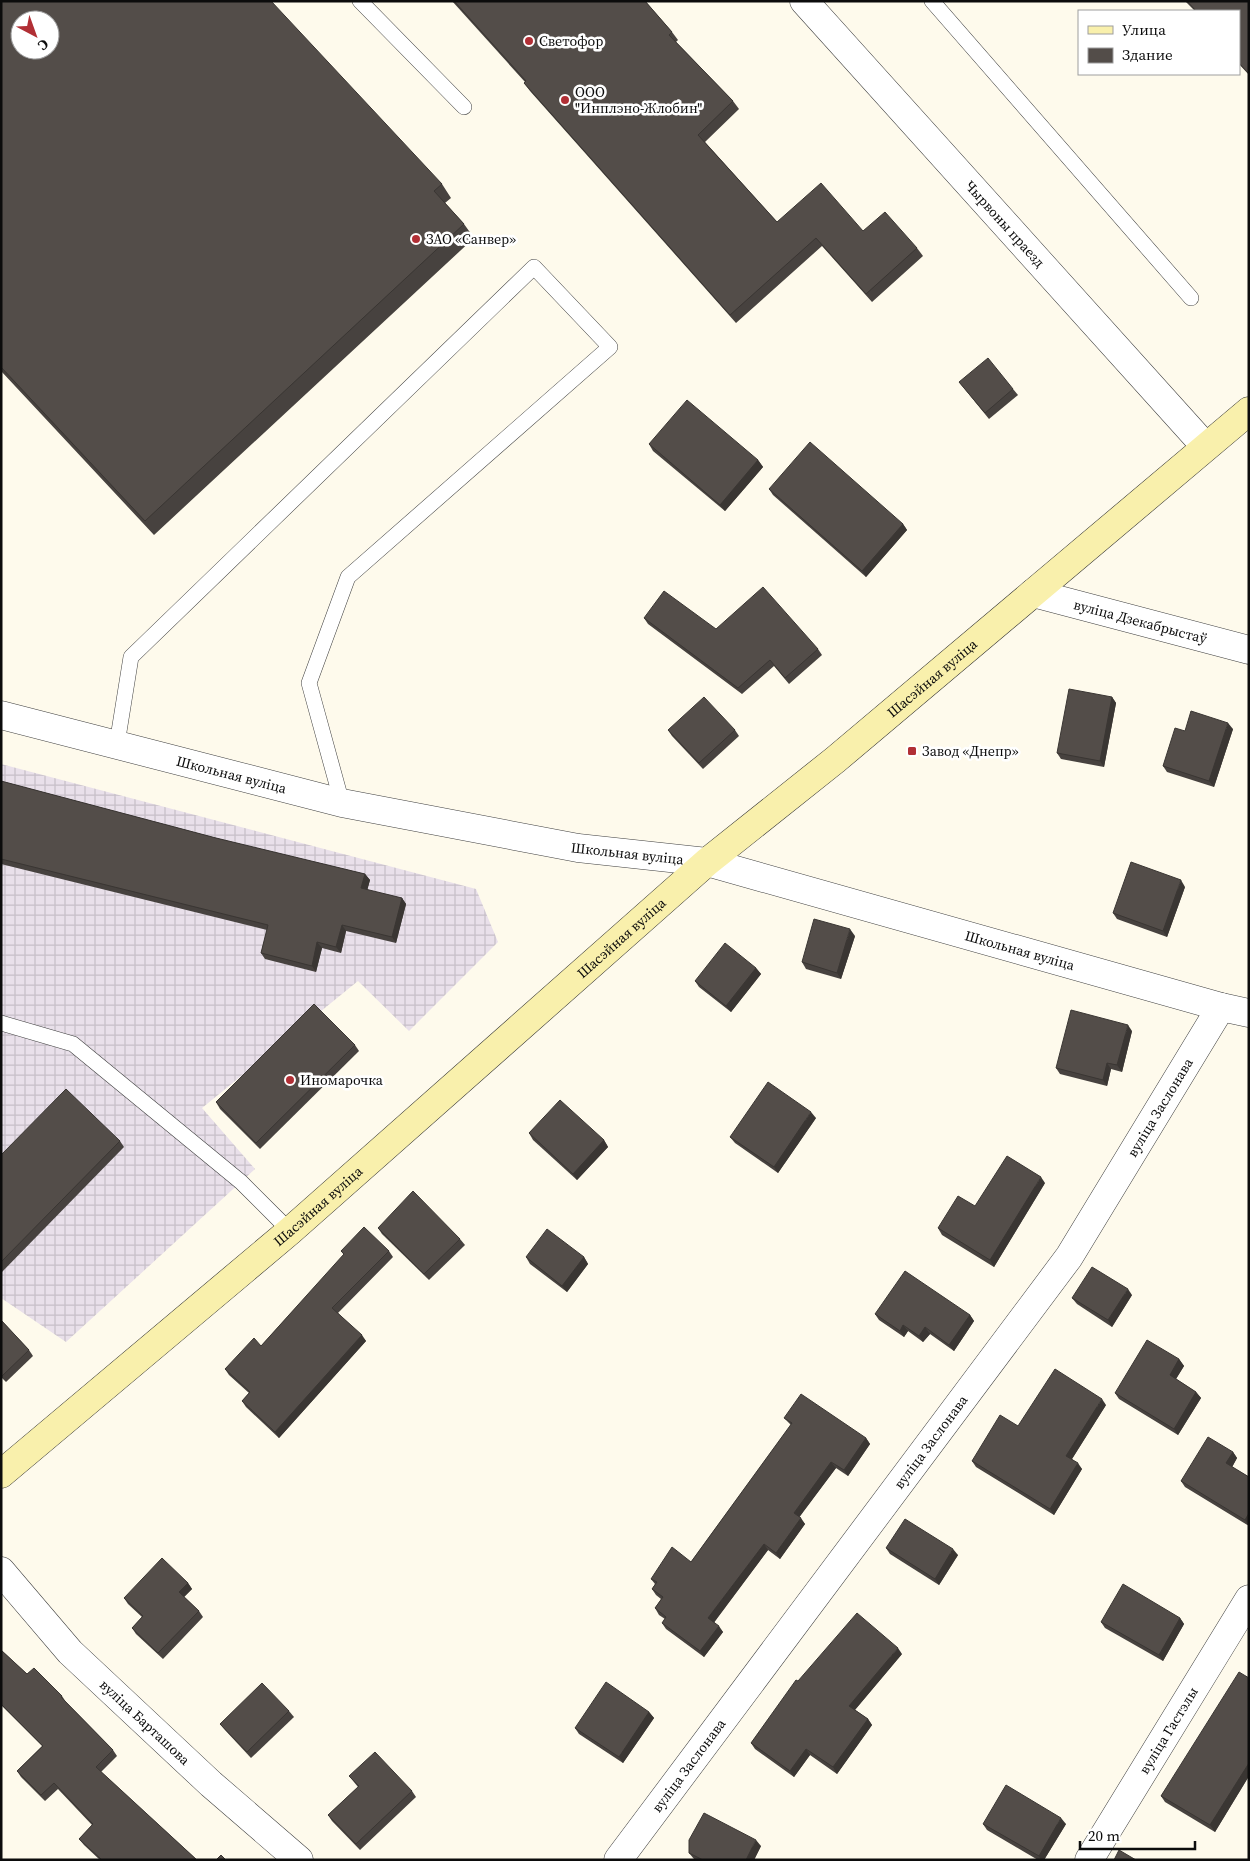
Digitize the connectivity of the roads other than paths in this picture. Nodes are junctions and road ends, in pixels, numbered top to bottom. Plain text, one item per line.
1 (360, 1) edge
2 (804, 1) edge
3 (932, 1) edge
4 (464, 107) dead end
5 (1191, 298) dead end
6 (1249, 411) edge
7 (1205, 446) junction
8 (1033, 593) junction
9 (1249, 650) edge
10 (1, 715) edge
11 (117, 744) junction
12 (342, 803) junction
13 (707, 862) junction
14 (1221, 1007) junction
15 (1249, 1013) edge
16 (1, 1023) edge
17 (290, 1231) junction
18 (1, 1474) edge
19 (1, 1571) edge
20 (1249, 1600) edge
21 (300, 1860) edge
22 (618, 1860) edge
23 (1089, 1860) edge

1 - 4 lane
2 - 7 street, Чырвоны праезд
3 - 5 lane
6 - 7 main road, Шасэйная вуліца
7 - 8 main road, Шасэйная вуліца
8 - 9 street, вуліца Дзекабрыстаў
8 - 13 main road, Шасэйная вуліца
10 - 11 street, Школьная вуліца
11 - 12 street, Школьная вуліца
11 - 12 lane
12 - 13 street, Школьная вуліца
13 - 14 street, Школьная вуліца
13 - 17 main road, Шасэйная вуліца
14 - 15 street, Школьная вуліца
14 - 22 street, вуліца Заслонава
16 - 17 lane
17 - 18 main road, Шасэйная вуліца
19 - 21 street, вуліца Барташова
20 - 23 street, вуліца Гастэлы

